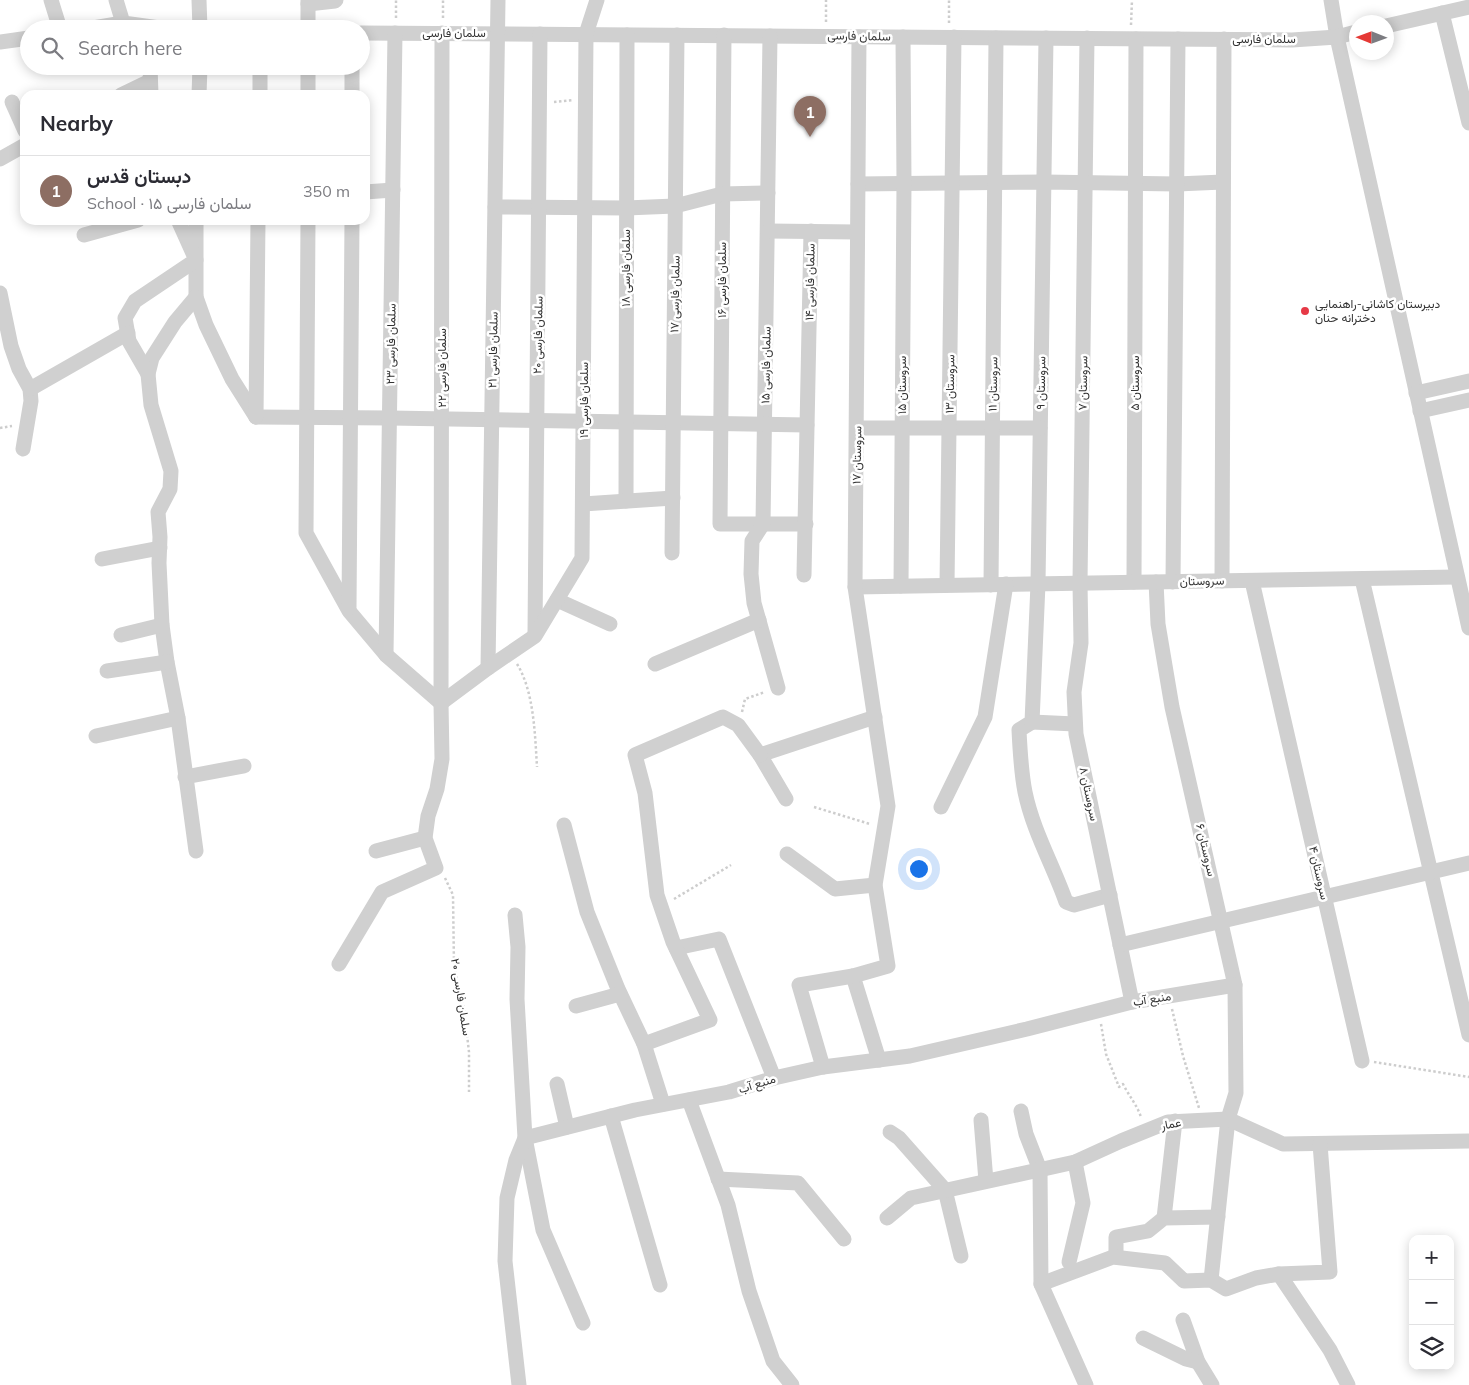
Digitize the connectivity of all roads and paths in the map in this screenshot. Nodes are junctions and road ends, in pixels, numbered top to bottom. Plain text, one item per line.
1 (51, 0) edge
2 (116, 0) edge
3 (199, 0) edge
4 (336, 0) edge
5 (396, 0) edge
6 (443, 0) edge
7 (498, 0) edge
8 (597, 0) edge
9 (826, 0) edge
10 (949, 0) edge
11 (1132, 0) edge
12 (1331, 0) edge
13 (308, 2) edge
14 (1469, 7) edge
15 (1442, 13) junction
16 (57, 20) edge
17 (122, 20) edge
18 (200, 20) edge
19 (308, 20) edge
20 (1394, 24) edge
21 (370, 32) edge
22 (498, 32) junction
23 (395, 33) junction
24 (442, 33) junction
25 (540, 34) junction
26 (586, 34) junction
27 (627, 34) junction
28 (1349, 34) edge
29 (677, 35) junction
30 (724, 35) junction
31 (770, 36) junction
32 (826, 36) junction
33 (859, 36) junction
34 (903, 37) junction
35 (951, 37) junction
36 (1337, 37) junction
37 (996, 38) junction
38 (1046, 38) junction
39 (1087, 38) junction
40 (20, 39) edge
41 (1134, 39) junction
42 (1178, 39) junction
43 (1224, 39) junction
44 (0, 42) edge
45 (200, 75) edge
46 (260, 75) edge
47 (308, 75) edge
48 (352, 75) edge
49 (150, 81) edge
50 (131, 90) edge
51 (199, 90) edge
52 (260, 90) edge
53 (308, 90) edge
54 (352, 90) edge
55 (586, 100) junction
56 (12, 102) dead end
57 (540, 102) junction
58 (20, 120) edge
59 (1469, 123) edge
60 (20, 148) edge
61 (0, 159) edge
62 (953, 182) junction
63 (1044, 182) junction
64 (1224, 182) junction
65 (904, 183) junction
66 (995, 183) junction
67 (1086, 183) junction
68 (1135, 183) junction
69 (858, 184) junction
70 (1177, 184) junction
71 (393, 190) junction
72 (370, 192) edge
73 (768, 193) junction
74 (722, 194) junction
75 (676, 206) junction
76 (495, 207) junction
77 (539, 208) junction
78 (585, 208) junction
79 (626, 208) junction
80 (120, 225) edge
81 (180, 225) edge
82 (196, 225) edge
83 (258, 225) edge
84 (308, 225) edge
85 (352, 225) edge
86 (768, 231) junction
87 (811, 231) junction
88 (857, 232) junction
89 (84, 235) dead end
90 (196, 260) junction
91 (0, 293) edge
92 (196, 297) junction
93 (128, 333) junction
94 (148, 374) junction
95 (1469, 381) edge
96 (30, 389) junction
97 (1416, 393) junction
98 (1469, 400) edge
99 (1420, 411) junction
100 (256, 417) junction
101 (306, 418) junction
102 (352, 418) junction
103 (390, 418) junction
104 (441, 419) junction
105 (492, 420) junction
106 (537, 420) junction
107 (583, 421) junction
108 (625, 422) junction
109 (674, 423) junction
110 (721, 424) junction
111 (765, 424) junction
112 (807, 425) junction
113 (857, 428) junction
114 (902, 428) junction
115 (949, 428) junction
116 (992, 428) junction
117 (1040, 428) junction
118 (23, 449) dead end
119 (673, 498) junction
120 (626, 501) junction
121 (583, 504) junction
122 (763, 524) junction
123 (806, 524) junction
124 (160, 548) junction
125 (672, 553) dead end
126 (102, 559) dead end
127 (804, 575) dead end
128 (1457, 577) junction
129 (1362, 579) junction
130 (1252, 580) junction
131 (1222, 581) junction
132 (1134, 582) junction
133 (1156, 582) junction
134 (1173, 582) junction
135 (1080, 583) junction
136 (1038, 584) junction
137 (947, 585) junction
138 (998, 585) junction
139 (901, 586) junction
140 (855, 587) junction
141 (557, 600) junction
142 (349, 610) junction
143 (759, 620) junction
144 (610, 624) dead end
145 (162, 625) junction
146 (1469, 628) edge
147 (121, 635) dead end
148 (535, 636) junction
149 (510, 653) junction
150 (386, 655) junction
151 (167, 662) junction
152 (655, 664) dead end
153 (488, 668) junction
154 (107, 671) dead end
155 (778, 688) joint
156 (441, 703) junction
157 (874, 717) junction
158 (178, 718) junction
159 (1032, 722) junction
160 (1075, 724) junction
161 (738, 725) junction
162 (96, 736) dead end
163 (760, 755) junction
164 (244, 766) dead end
165 (537, 767) dead end
166 (185, 777) junction
167 (786, 799) dead end
168 (814, 807) dead end
169 (941, 807) dead end
170 (564, 825) dead end
171 (884, 828) junction
172 (425, 838) junction
173 (196, 851) dead end
174 (376, 851) dead end
175 (787, 854) dead end
176 (1469, 863) edge
177 (731, 866) dead end
178 (436, 868) junction
179 (1430, 872) junction
180 (875, 885) junction
181 (1110, 895) junction
182 (1324, 897) junction
183 (660, 902) junction
184 (515, 915) dead end
185 (1221, 921) junction
186 (1120, 945) junction
187 (676, 948) junction
188 (338, 964) dead end
189 (853, 976) junction
190 (1235, 985) junction
191 (620, 994) junction
192 (1169, 996) junction
193 (1132, 1002) junction
194 (576, 1006) dead end
195 (1100, 1010) junction
196 (1469, 1035) edge
197 (644, 1044) junction
198 (879, 1060) junction
199 (1362, 1061) joint
200 (823, 1067) junction
201 (1469, 1076) edge
202 (774, 1078) junction
203 (557, 1084) dead end
204 (469, 1092) dead end
205 (689, 1100) junction
206 (664, 1104) junction
207 (1021, 1111) dead end
208 (611, 1116) junction
209 (1228, 1119) junction
210 (981, 1120) dead end
211 (1202, 1120) junction
212 (1175, 1122) junction
213 (567, 1127) junction
214 (1147, 1130) junction
215 (890, 1132) dead end
216 (524, 1138) junction
217 (1469, 1141) edge
218 (1320, 1144) junction
219 (1075, 1162) junction
220 (1040, 1170) junction
221 (718, 1180) junction
222 (986, 1181) junction
223 (945, 1190) junction
224 (1218, 1217) junction
225 (887, 1218) dead end
226 (1164, 1218) junction
227 (844, 1239) dead end
228 (961, 1256) dead end
229 (1116, 1257) junction
230 (1069, 1262) dead end
231 (1279, 1274) junction
232 (1211, 1280) junction
233 (1041, 1284) junction
234 (660, 1285) dead end
235 (1183, 1320) dead end
236 (583, 1323) dead end
237 (1143, 1338) dead end
238 (1198, 1362) junction
239 (519, 1385) edge
240 (792, 1385) edge
241 (1086, 1385) edge
242 (1212, 1385) edge
243 (1348, 1385) edge

1 - 16 street
2 - 17 street
3 - 18 street
4 - 13 street
5 - 23 path
6 - 24 path
7 - 22 street, سلمان فارسی ۲۱
8 - 26 street, سلمان فارسی ۱۹
9 - 32 path
10 - 35 path
11 - 41 path
12 - 36 street
13 - 19 street
14 - 15 street
15 - 20 street
15 - 59 street
21 - 23 street, سلمان فارسی
22 - 24 street, سلمان فارسی
22 - 25 street, سلمان فارسی
22 - 76 street, سلمان فارسی ۲۱
23 - 24 street, سلمان فارسی
23 - 71 street, سلمان فارسی ۲۳
24 - 104 street, سلمان فارسی ۲۲
25 - 26 street, سلمان فارسی
25 - 57 street, سلمان فارسی ۲۰
26 - 27 street, سلمان فارسی
26 - 55 street, سلمان فارسی ۱۹
27 - 29 street, سلمان فارسی
27 - 79 street, سلمان فارسی ۱۸
28 - 36 street, سلمان فارسی
29 - 30 street, سلمان فارسی
29 - 75 street, سلمان فارسی ۱۷
30 - 31 street, سلمان فارسی
30 - 74 street, سلمان فارسی ۱۶
31 - 32 street, سلمان فارسی
31 - 73 street, سلمان فارسی ۱۵
32 - 33 street, سلمان فارسی
33 - 34 street, سلمان فارسی
33 - 69 street
34 - 35 street, سلمان فارسی
34 - 65 street, سروستان ۱۵
35 - 37 street, سلمان فارسی
35 - 62 street, سروستان ۱۳
36 - 43 street, سلمان فارسی
36 - 97 street
37 - 38 street, سلمان فارسی
37 - 66 street, سروستان ۱۱
38 - 39 street, سلمان فارسی
38 - 63 street, سروستان ۹
39 - 41 street, سلمان فارسی
39 - 67 street, سروستان ۷
40 - 44 street
41 - 42 street, سلمان فارسی
41 - 68 street, سروستان ۵
42 - 43 street, سلمان فارسی
42 - 70 street
43 - 64 street
45 - 51 street
46 - 52 street
47 - 53 street
48 - 54 street
49 - 50 street
55 - 57 path
55 - 78 street, سلمان فارسی ۱۹
56 - 58 street
57 - 77 street, سلمان فارسی ۲۰
60 - 61 street
62 - 65 street
62 - 66 street
62 - 115 street, سروستان ۱۳
63 - 66 street
63 - 67 street
63 - 117 street, سروستان ۹
64 - 70 street
64 - 131 street
65 - 69 street
65 - 114 street, سروستان ۱۵
66 - 116 street, سروستان ۱۱
67 - 68 street
67 - 135 street, سروستان ۷
68 - 70 street
68 - 132 street, سروستان ۵
69 - 88 street
70 - 134 street
71 - 72 street
71 - 103 street, سلمان فارسی ۲۳
73 - 74 street
73 - 86 street, سلمان فارسی ۱۵
74 - 75 street
74 - 110 street, سلمان فارسی ۱۶
75 - 79 street
75 - 109 street, سلمان فارسی ۱۷
76 - 77 street
76 - 105 street, سلمان فارسی ۲۱
77 - 78 street
77 - 106 street, سلمان فارسی ۲۰
78 - 79 street
78 - 107 street, سلمان فارسی ۱۹
79 - 108 street, سلمان فارسی ۱۸
80 - 89 street
81 - 90 street
82 - 90 street
83 - 100 street
84 - 101 street
85 - 102 street
86 - 87 street
86 - 111 street, سلمان فارسی ۱۵
87 - 88 street, سلمان فارسی ۱۴
87 - 112 street, سلمان فارسی ۱۴
88 - 113 street, سروستان ۱۷
90 - 92 street
90 - 93 street
91 - 96 street
92 - 94 street
92 - 100 street
93 - 94 street
93 - 96 street
94 - 124 street
95 - 97 street
96 - 118 street
97 - 99 street
98 - 99 street
99 - 128 street
100 - 101 street
101 - 102 street
101 - 142 street
102 - 103 street
102 - 142 street
103 - 104 street
103 - 150 street, سلمان فارسی ۲۳
104 - 105 street
104 - 156 street, سلمان فارسی ۲۲
105 - 106 street
105 - 153 street, سلمان فارسی ۲۱
106 - 107 street
106 - 148 street, سلمان فارسی ۲۰
107 - 108 street
107 - 121 street, سلمان فارسی ۱۹
108 - 109 street
108 - 120 street, سلمان فارسی ۱۸
109 - 110 street
109 - 119 street, سلمان فارسی ۱۷
110 - 111 street
110 - 122 street, سلمان فارسی ۱۶
111 - 112 street
111 - 122 street, سلمان فارسی ۱۵
112 - 123 street, سلمان فارسی ۱۴
113 - 114 street
113 - 140 street, سروستان ۱۷
114 - 115 street
114 - 139 street, سروستان ۱۵
115 - 116 street
115 - 137 street, سروستان ۱۳
116 - 117 street
116 - 138 street, سروستان ۱۱
117 - 136 street, سروستان ۹
119 - 120 street
119 - 125 street, سلمان فارسی ۱۷
120 - 121 street
121 - 141 street, سلمان فارسی ۱۹
122 - 123 street
122 - 143 street, سلمان فارسی ۱۵
123 - 127 street, سلمان فارسی ۱۴
124 - 126 street
124 - 145 street
128 - 129 street, سروستان
128 - 146 street
129 - 130 street, سروستان
129 - 179 street
130 - 131 street, سروستان
130 - 182 street, سروستان ۴
131 - 134 street, سروستان
132 - 133 street, سروستان
132 - 135 street, سروستان
133 - 134 street, سروستان
133 - 185 street, سروستان ۶
135 - 136 street, سروستان
135 - 160 street, سروستان ۸
136 - 138 street, سروستان
136 - 159 street, سروستان ۹
137 - 138 street, سروستان
137 - 139 street
138 - 169 street, سروستان ۱۱
139 - 140 street
140 - 157 street, سروستان ۱۷
141 - 144 street
141 - 148 street, سلمان فارسی ۱۹
142 - 150 street
143 - 152 street
143 - 155 street, سلمان فارسی ۱۵
145 - 147 street
145 - 151 street
148 - 149 street, سلمان فارسی ۱۹
149 - 153 street, سلمان فارسی ۱۹
149 - 165 path
150 - 156 street
151 - 154 street
151 - 158 street
153 - 156 street, سلمان فارسی ۱۹
155 - 161 path
156 - 172 street
157 - 163 street
157 - 171 street, سروستان ۱۷
158 - 162 street
158 - 166 street
159 - 160 street
159 - 181 street
160 - 181 street, سروستان ۸
161 - 163 street
161 - 183 street
163 - 167 street
164 - 166 street
166 - 173 street
168 - 171 path
170 - 191 street
171 - 180 street, سروستان ۱۷
172 - 174 street
172 - 178 street
175 - 180 street
176 - 179 street
177 - 183 path
178 - 188 street
178 - 204 path, سلمان فارسی ۲۰
179 - 182 street
179 - 196 street
180 - 189 street, سروستان ۱۷
181 - 186 street, سروستان ۸
182 - 185 street
182 - 199 street, سروستان ۴
183 - 187 street
184 - 216 street
185 - 186 street
185 - 190 street, سروستان ۶
186 - 193 street, سروستان ۸
187 - 197 street
187 - 202 street
189 - 198 street
189 - 200 street
190 - 192 street, منبع آب
190 - 209 street, سروستان ۶
191 - 194 street
191 - 197 street
192 - 193 street, منبع آب
192 - 211 path
193 - 195 street, منبع آب
195 - 198 street, منبع آب
195 - 214 path
197 - 206 street
198 - 200 street, منبع آب
199 - 201 path
200 - 202 street, منبع آب
202 - 205 street, منبع آب
203 - 213 street
205 - 206 street, منبع آب
205 - 221 street
206 - 208 street, منبع آب
207 - 220 street
208 - 213 street, منبع آب
208 - 234 street
209 - 211 street, عمار
209 - 218 street, عمار
209 - 224 street, سروستان ۶
210 - 222 street
211 - 212 street, عمار
212 - 214 street, عمار
212 - 226 street
213 - 216 street, منبع آب
214 - 219 street, عمار
215 - 223 street
216 - 236 street
216 - 239 street
217 - 218 street, عمار
218 - 231 street
219 - 220 street, عمار
219 - 230 street
220 - 222 street, عمار
220 - 233 street
221 - 227 street
221 - 240 street
222 - 223 street, عمار
223 - 225 street, عمار
223 - 228 street
224 - 226 street
224 - 232 street, سروستان ۶
226 - 229 street
229 - 232 street
229 - 233 street
231 - 232 street
231 - 243 street
233 - 241 street
235 - 238 street
237 - 238 street
238 - 242 street

